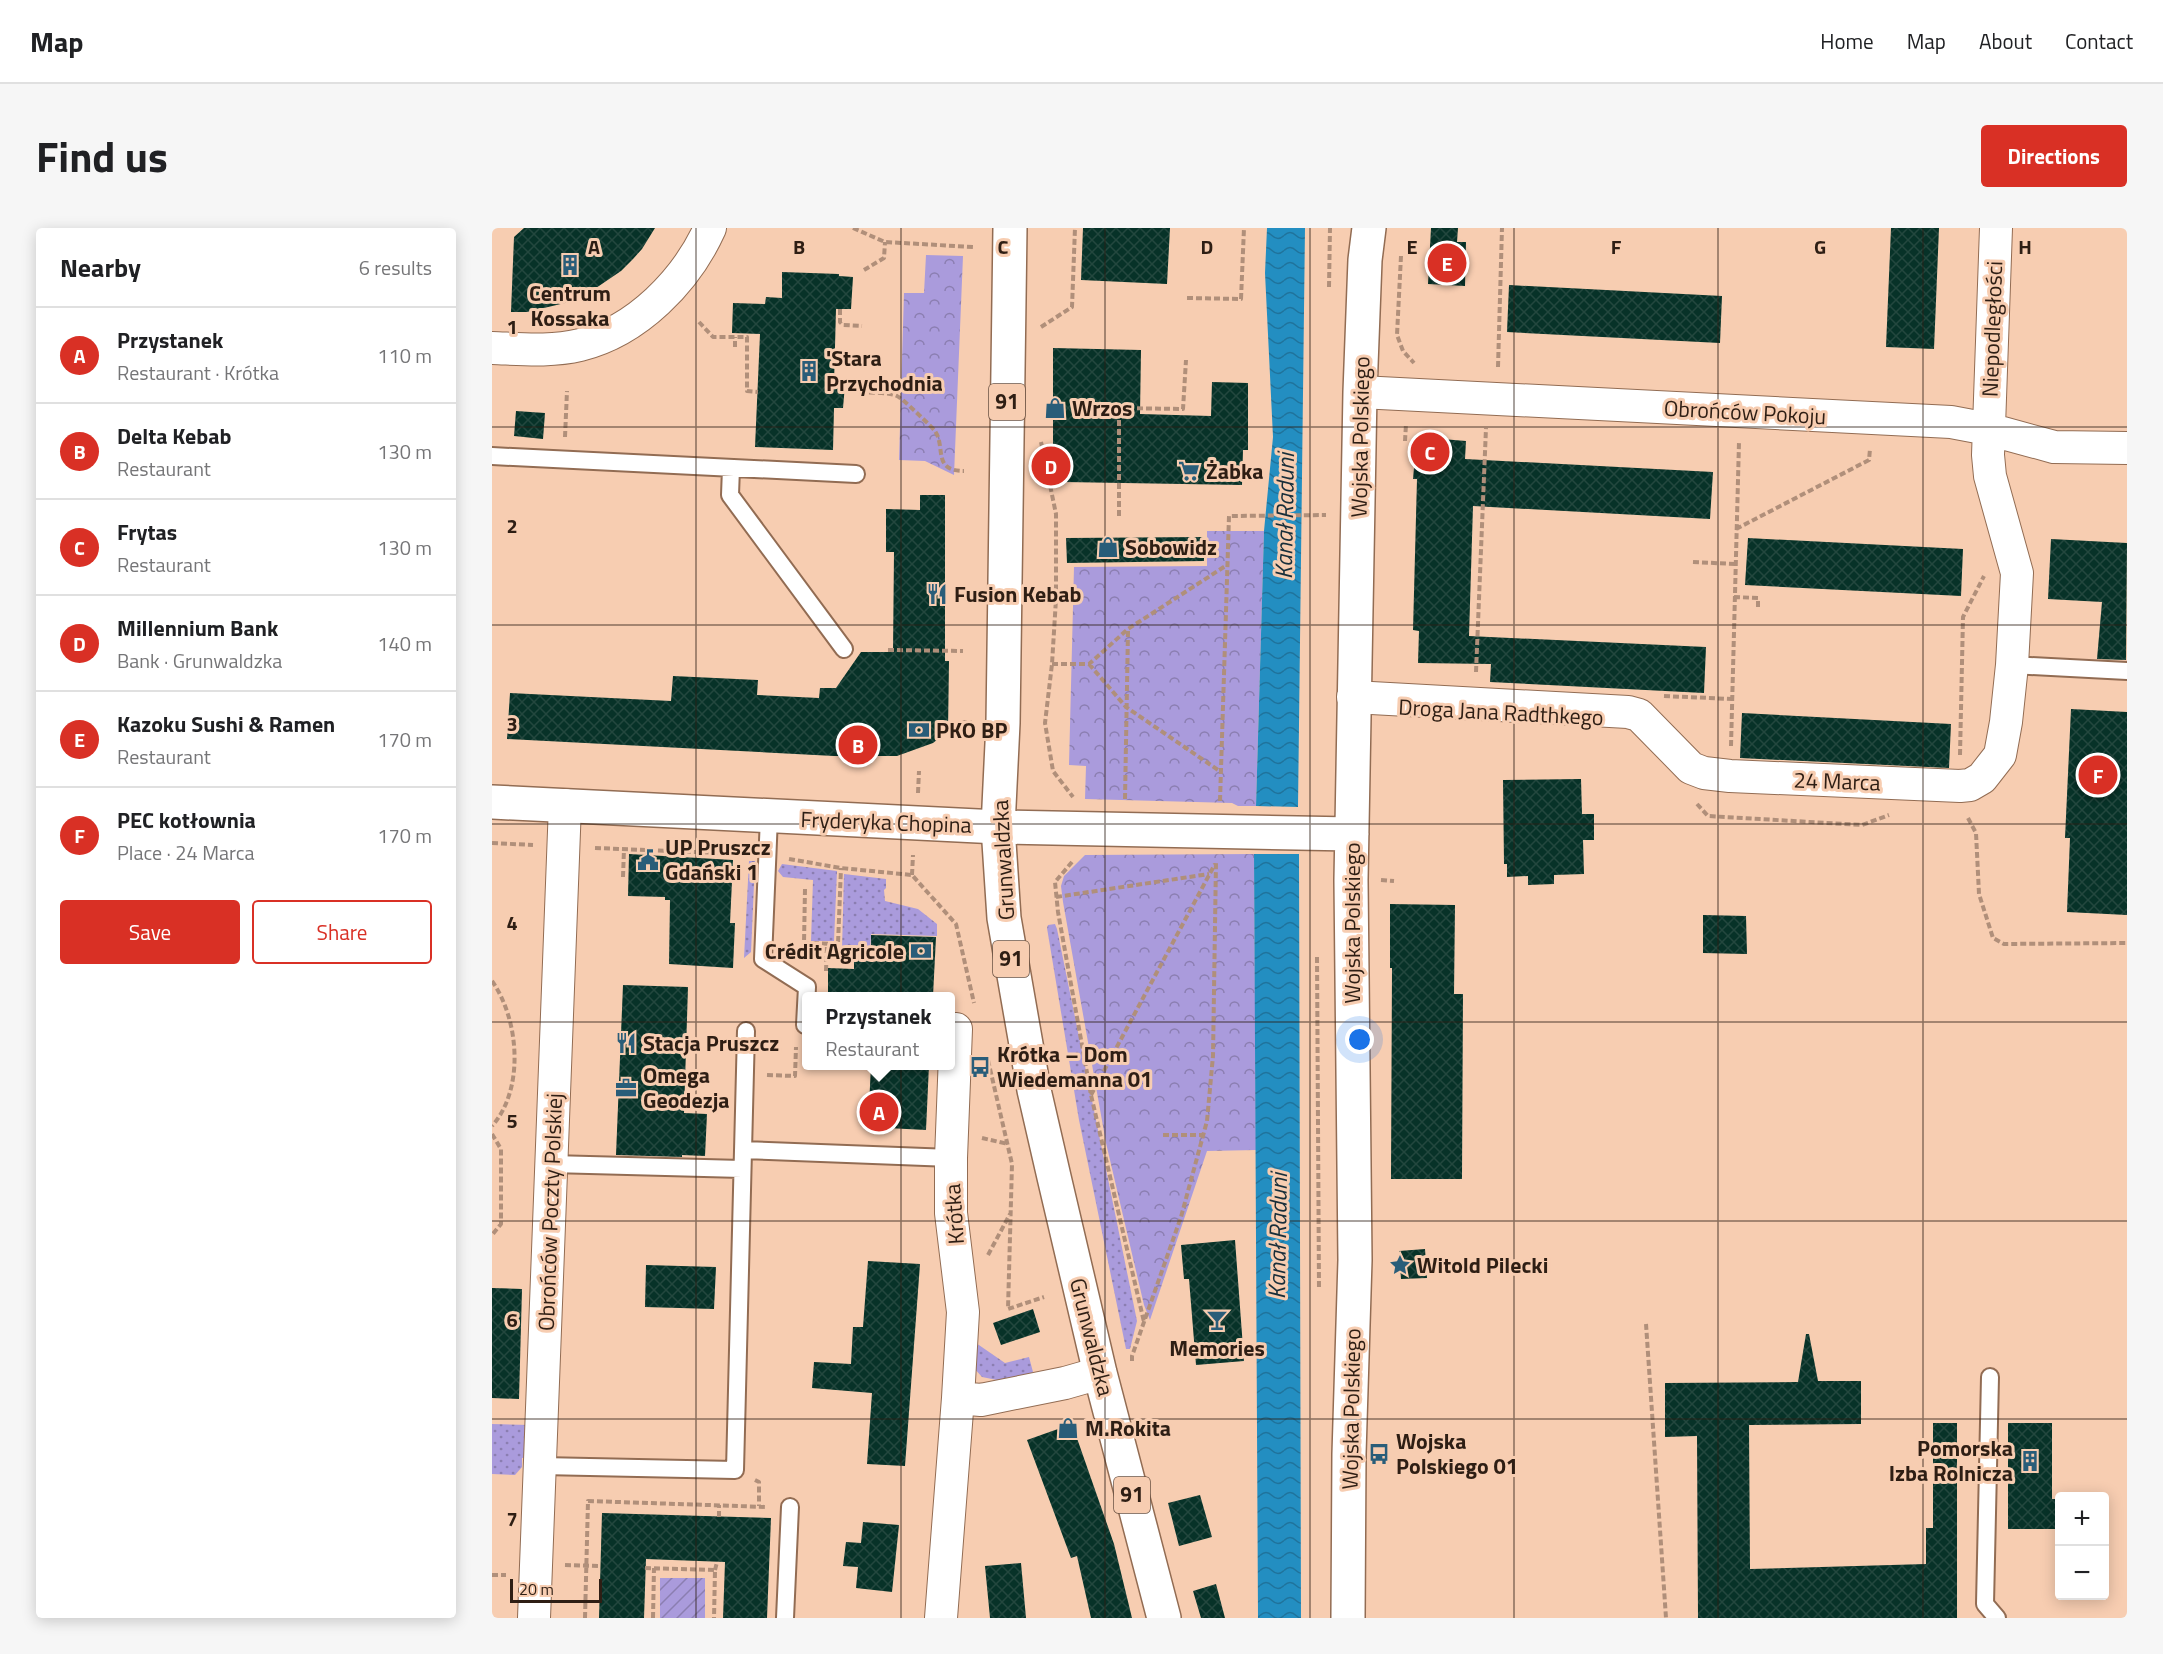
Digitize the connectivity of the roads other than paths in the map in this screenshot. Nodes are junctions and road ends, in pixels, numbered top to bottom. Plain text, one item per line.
1 (710, 228) edge
2 (1010, 228) edge
3 (1369, 228) edge
4 (1996, 228) edge
5 (492, 348) edge
6 (1360, 392) junction
7 (1988, 429) junction
8 (2127, 448) edge
9 (492, 456) edge
10 (731, 468) junction
11 (856, 474) dead end
12 (844, 649) dead end
13 (2012, 665) junction
14 (2127, 671) edge
15 (1353, 697) junction
16 (492, 802) edge
17 (565, 805) junction
18 (769, 817) junction
19 (998, 827) junction
20 (1352, 834) junction
21 (807, 992) edge
22 (956, 1029) dead end
23 (746, 1031) dead end
24 (955, 1055) edge
25 (954, 1070) edge
26 (743, 1150) junction
27 (951, 1158) junction
28 (551, 1164) junction
29 (742, 1169) junction
30 (1100, 1373) junction
31 (1990, 1377) dead end
32 (958, 1398) junction
33 (541, 1466) junction
34 (790, 1507) road end
35 (534, 1618) edge
36 (785, 1618) edge
37 (941, 1618) edge
38 (1164, 1618) edge
39 (1348, 1618) edge
40 (1997, 1618) edge

1 - 5 street
2 - 19 main road, Grunwaldzka / 91
3 - 6 main road, Wojska Polskiego
4 - 7 street, Niepodległości
6 - 7 street, Obrońców Pokoju
6 - 15 main road, Wojska Polskiego
7 - 8 street, Obrońców Pokoju
7 - 13 street, 24 Marca
9 - 10 lane
10 - 11 lane
10 - 12 lane
13 - 14 lane
13 - 15 street, 24 Marca
15 - 20 main road, Wojska Polskiego
16 - 17 main road, Fryderyka Chopina
17 - 18 main road, Fryderyka Chopina
17 - 28 street, Obrońców Poczty Polskiej
18 - 19 main road, Fryderyka Chopina
18 - 21 lane
19 - 20 main road, Fryderyka Chopina
19 - 30 main road, Grunwaldzka / 91
20 - 39 main road, Wojska Polskiego
22 - 24 street, Krótka
23 - 26 lane
25 - 27 street, Krótka
26 - 27 lane
26 - 29 lane
27 - 32 street, Krótka
28 - 29 lane
28 - 33 street, Obrońców Poczty Polskiej
29 - 33 lane
30 - 32 street
30 - 38 main road, Grunwaldzka / 91
31 - 40 lane
32 - 37 street, Krótka
33 - 35 street, Obrońców Poczty Polskiej
34 - 36 lane

